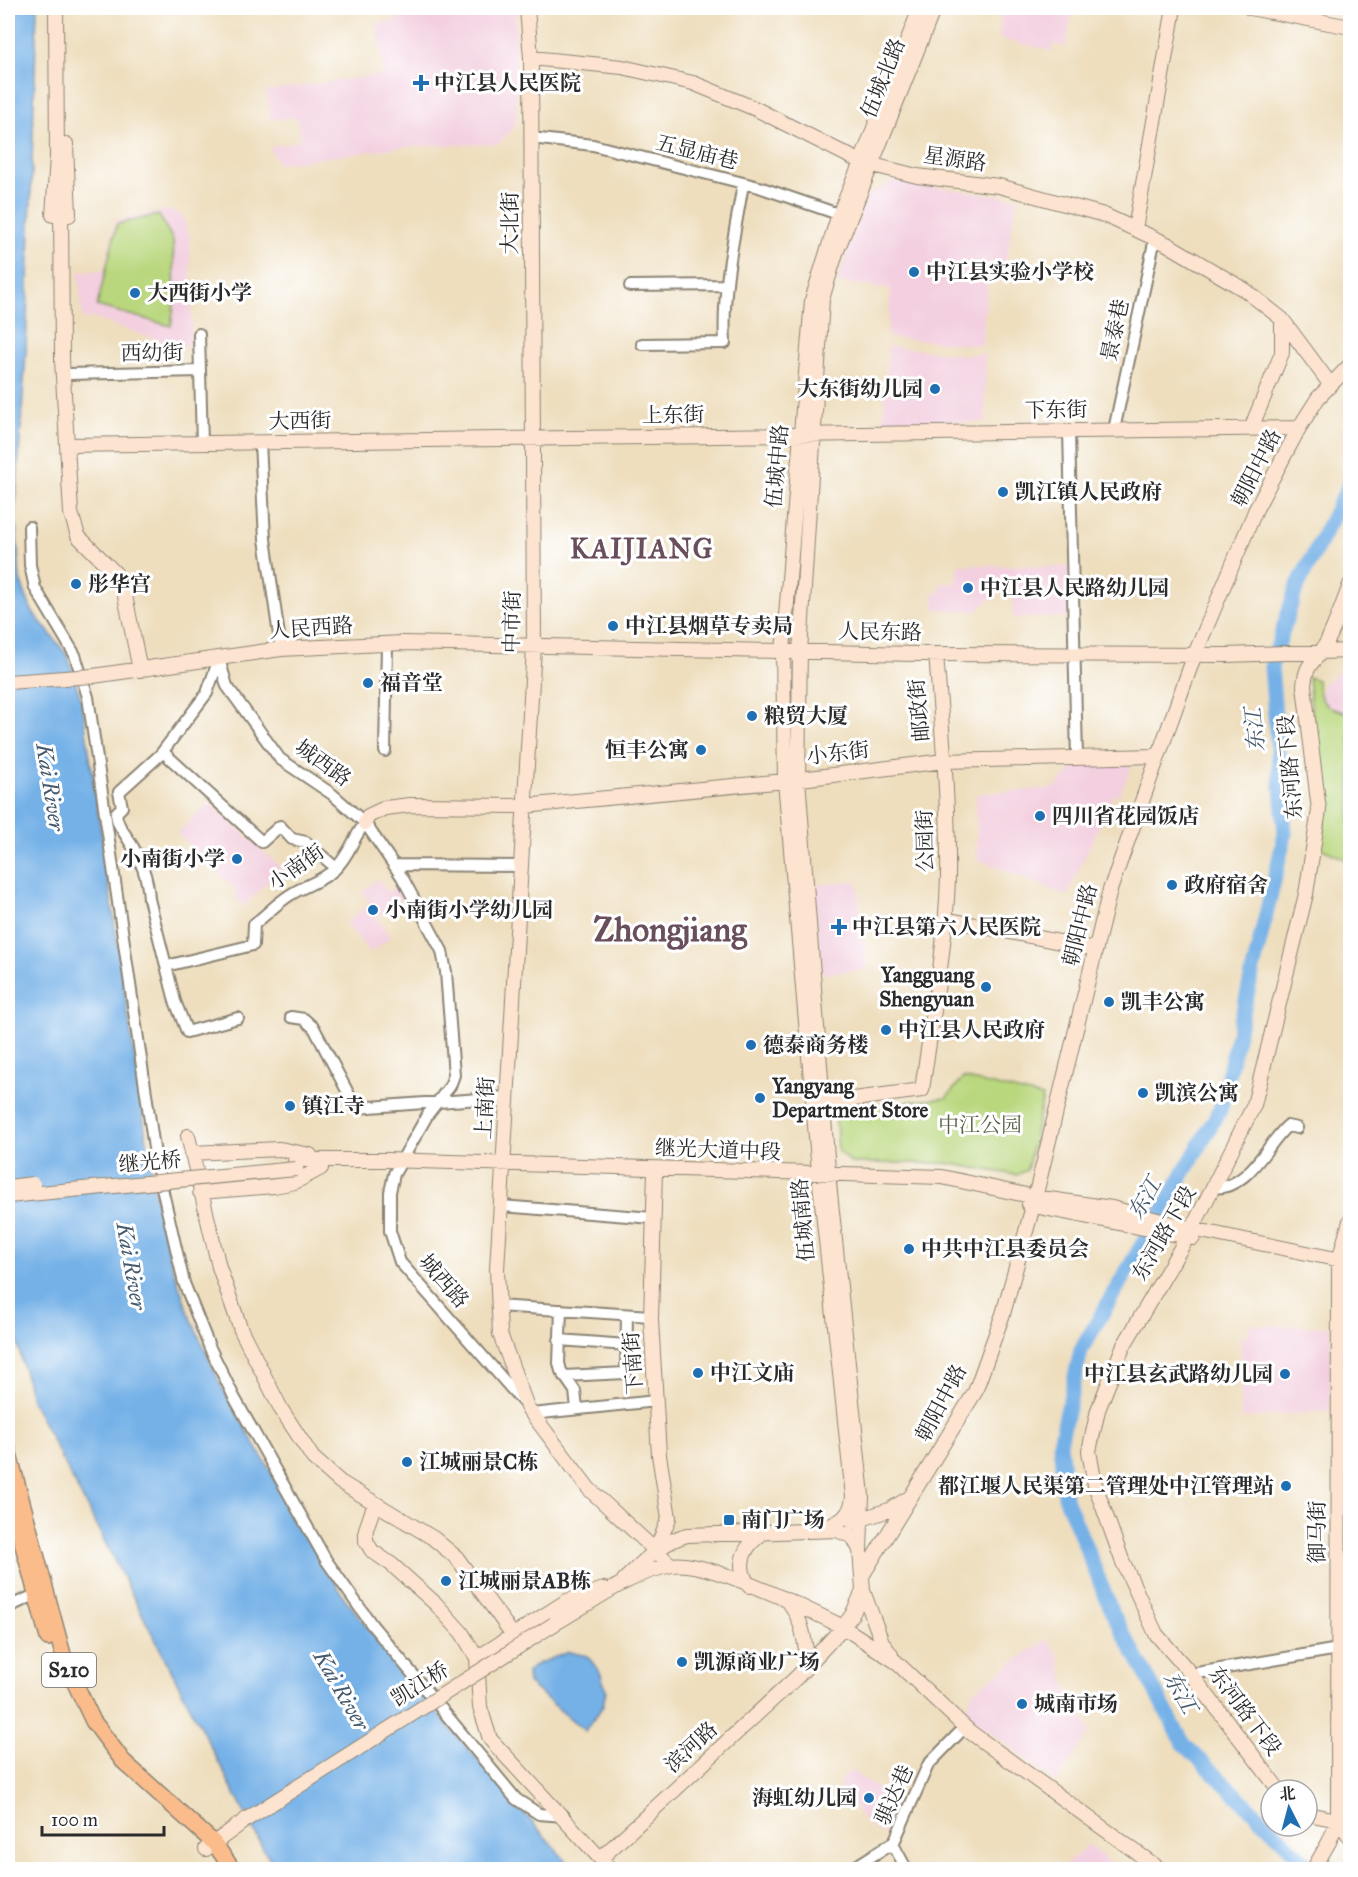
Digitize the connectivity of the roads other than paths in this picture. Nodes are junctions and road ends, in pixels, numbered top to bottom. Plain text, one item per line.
1 (56, 8) edge
2 (66, 8) edge
3 (527, 8) edge
4 (920, 8) edge
5 (934, 8) edge
6 (1174, 8) edge
7 (1250, 8) edge
8 (1350, 27) edge
9 (531, 58) junction
10 (531, 138) junction
11 (866, 164) junction
12 (743, 184) junction
13 (61, 203) dead end
14 (844, 216) junction
15 (1135, 229) junction
16 (1155, 238) junction
17 (726, 285) junction
18 (630, 286) dead end
19 (1282, 319) junction
20 (199, 334) dead end
21 (642, 344) dead end
22 (1350, 365) edge
23 (200, 371) junction
24 (69, 374) junction
25 (1330, 384) junction
26 (1299, 428) junction
27 (1253, 429) junction
28 (1114, 430) junction
29 (1069, 431) junction
30 (807, 434) junction
31 (533, 439) junction
32 (260, 442) junction
33 (202, 443) junction
34 (67, 445) junction
35 (29, 527) dead end
36 (1350, 585) edge
37 (387, 644) junction
38 (534, 647) junction
39 (281, 649) junction
40 (1350, 651) edge
41 (783, 652) junction
42 (800, 652) junction
43 (1322, 653) junction
44 (936, 654) junction
45 (1075, 654) junction
46 (1195, 654) junction
47 (219, 659) junction
48 (140, 670) junction
49 (8, 682) edge
50 (385, 751) dead end
51 (163, 752) junction
52 (1157, 756) junction
53 (1077, 758) junction
54 (944, 762) junction
55 (792, 780) junction
56 (524, 806) junction
57 (365, 823) junction
58 (394, 865) junction
59 (520, 866) junction
60 (336, 868) junction
61 (945, 919) junction
62 (1095, 949) junction
63 (166, 966) junction
64 (291, 1017) dead end
65 (238, 1018) dead end
66 (507, 1097) junction
67 (439, 1101) junction
68 (819, 1103) junction
69 (1297, 1128) dead end
70 (188, 1136) dead end
71 (191, 1154) junction
72 (321, 1163) junction
73 (295, 1165) junction
74 (399, 1165) junction
75 (504, 1170) junction
76 (656, 1174) junction
77 (824, 1179) junction
78 (8, 1186) edge
79 (1214, 1188) junction
80 (200, 1192) junction
81 (8, 1196) edge
82 (1034, 1202) junction
83 (501, 1206) junction
84 (653, 1218) junction
85 (1350, 1221) edge
86 (1190, 1233) junction
87 (1345, 1265) edge
88 (498, 1306) junction
89 (561, 1310) junction
90 (627, 1315) junction
91 (651, 1316) junction
92 (559, 1340) junction
93 (627, 1345) junction
94 (564, 1376) junction
95 (656, 1401) junction
96 (577, 1409) junction
97 (529, 1410) junction
98 (8, 1450) edge
99 (8, 1490) edge
100 (916, 1492) junction
101 (375, 1503) junction
102 (860, 1520) junction
103 (821, 1529) junction
104 (766, 1531) junction
105 (656, 1550) junction
106 (860, 1550) junction
107 (671, 1565) junction
108 (862, 1576) junction
109 (748, 1586) junction
110 (616, 1587) junction
111 (863, 1591) junction
112 (36, 1595) junction
113 (788, 1601) junction
114 (8, 1606) edge
115 (843, 1627) junction
116 (513, 1635) junction
117 (1344, 1648) edge
118 (477, 1658) junction
119 (895, 1661) junction
120 (808, 1665) junction
121 (1191, 1674) junction
122 (965, 1727) junction
123 (1270, 1778) edge
124 (564, 1816) junction
125 (1319, 1816) edge
126 (1338, 1820) junction
127 (1350, 1837) edge
128 (210, 1846) junction
129 (885, 1847) junction
130 (601, 1858) junction
131 (221, 1869) edge
132 (233, 1869) edge
133 (611, 1869) edge
134 (850, 1869) edge
135 (907, 1869) edge
136 (1161, 1869) edge
137 (1313, 1869) edge

1 - 34 street
2 - 24 street
3 - 9 street, 大北街
4 - 11 street, 伍城北路
5 - 11 street, 伍城北路
6 - 15 street
7 - 8 street
9 - 10 street, 大北街
9 - 11 street, 星源路
10 - 12 street, 五显庙巷
10 - 31 street, 大北街
11 - 14 street, 伍城中路
11 - 15 street, 星源路
12 - 14 street, 五显庙巷
12 - 17 street
13 - 34 street
14 - 30 street, 伍城中路
15 - 16 street, 星源路
16 - 19 street, 星源路
16 - 28 street, 景泰巷
17 - 18 street
17 - 21 street
19 - 25 street, 星源路
19 - 27 street
20 - 23 street
22 - 25 street, 朝阳中路
23 - 24 street, 西幼街
23 - 33 street, 西幼街
24 - 34 street
25 - 26 street, 朝阳中路
26 - 27 street, 下东街
26 - 46 street, 朝阳中路
27 - 28 street, 下东街
28 - 29 street, 下东街
29 - 30 street, 下东街
29 - 45 street
30 - 31 street, 上东街
30 - 41 street, 伍城中路
30 - 42 street, 伍城中路
31 - 32 street, 大西街
31 - 38 street, 中市街
32 - 33 street, 大西街
32 - 39 street
33 - 34 street, 大西街
34 - 48 street
35 - 124 street
36 - 43 street, 东河路下段
37 - 38 street, 人民西路
37 - 39 street, 人民西路
37 - 50 street
38 - 41 street, 人民东路
38 - 56 street, 中市街
39 - 47 street, 人民西路
40 - 43 street, 人民东路
41 - 42 street, 人民东路
41 - 55 street, 伍城中路
42 - 44 street, 人民东路
42 - 55 street, 伍城中路
43 - 46 street, 人民东路
43 - 79 street, 东河路下段
44 - 45 street, 人民东路
44 - 54 street, 邮政街
45 - 46 street, 人民东路
45 - 53 street
46 - 52 street, 朝阳中路
47 - 48 street, 人民西路
47 - 51 street
47 - 57 street, 城西路
48 - 49 street, 人民西路, bridge
51 - 60 street
51 - 63 street
52 - 53 street, 小东街
52 - 62 street, 朝阳中路
53 - 54 street, 小东街
54 - 55 street, 小东街
54 - 61 street, 公园街
55 - 56 street, 小东街
55 - 68 street, 伍城南路
56 - 57 street, 小南街
56 - 59 street, 上南街
57 - 58 street, 城西路
57 - 60 street, 小南街
58 - 59 street
58 - 67 street, 城西路
59 - 66 street, 上南街
60 - 63 street, 小南街
61 - 62 street
61 - 68 street, 公园街
62 - 82 street, 朝阳中路
63 - 65 street
64 - 67 street
66 - 67 street
66 - 75 street, 上南街
67 - 74 street, 城西路
68 - 77 street, 伍城南路
69 - 79 street
70 - 71 street
71 - 72 street
71 - 80 street
72 - 73 street
72 - 74 street, 继光大道中段
72 - 80 street
73 - 78 street, 继光桥, bridge
73 - 81 street, 继光桥, bridge
74 - 75 street, 继光大道中段
74 - 97 street, 城西路
75 - 76 street, 继光大道中段
75 - 83 street, 上南街
76 - 77 street, 继光大道中段
76 - 84 street, 下南街
77 - 82 street, 继光大道中段
77 - 102 street, 伍城南路
77 - 103 street, 伍城南路
79 - 86 street, 东河路下段
80 - 101 street
82 - 86 street, 继光大道中段
82 - 100 street, 朝阳中路
83 - 84 street
83 - 88 street, 上南街
84 - 91 street, 下南街
85 - 87 street, 御马街
86 - 87 street, 继光大道中段
86 - 121 street, 东河路下段
87 - 117 street, 御马街
88 - 89 street
88 - 97 street, 上南街
89 - 90 street
89 - 92 street
90 - 91 street
90 - 93 street
91 - 95 street, 下南街
92 - 93 street
92 - 94 street
93 - 94 street
94 - 96 street
95 - 96 street
95 - 105 street, 下南街
96 - 97 street
97 - 105 street, 城西路
98 - 128 main road, S210
99 - 112 main road, S210
100 - 102 street
100 - 108 street, 朝阳中路
101 - 116 street
101 - 118 street
102 - 103 street
102 - 106 street, 伍城南路
103 - 104 street
103 - 106 street
104 - 105 street
104 - 109 street
105 - 107 street, 城西路
105 - 110 street
106 - 108 street, 伍城南路
107 - 109 street
107 - 110 street
108 - 111 street, 伍城南路
109 - 113 street
110 - 116 street
110 - 128 street, 凯江桥, bridge
111 - 115 street, 滨河路
111 - 119 street
112 - 114 street
112 - 128 main road, S210
113 - 115 street
113 - 120 street
115 - 119 street
115 - 120 street, 滨河路
116 - 118 street
117 - 121 street
117 - 126 street, 御马街
118 - 124 street
119 - 122 street
120 - 130 street, 滨河路
121 - 123 street, 东河路下段
122 - 129 street, 骐达巷
122 - 136 street
124 - 130 street
125 - 126 street
126 - 127 street
126 - 137 street, 御马街
128 - 131 main road, S210
128 - 132 main road, S210
129 - 134 street, 骐达巷
129 - 135 street
130 - 133 street

